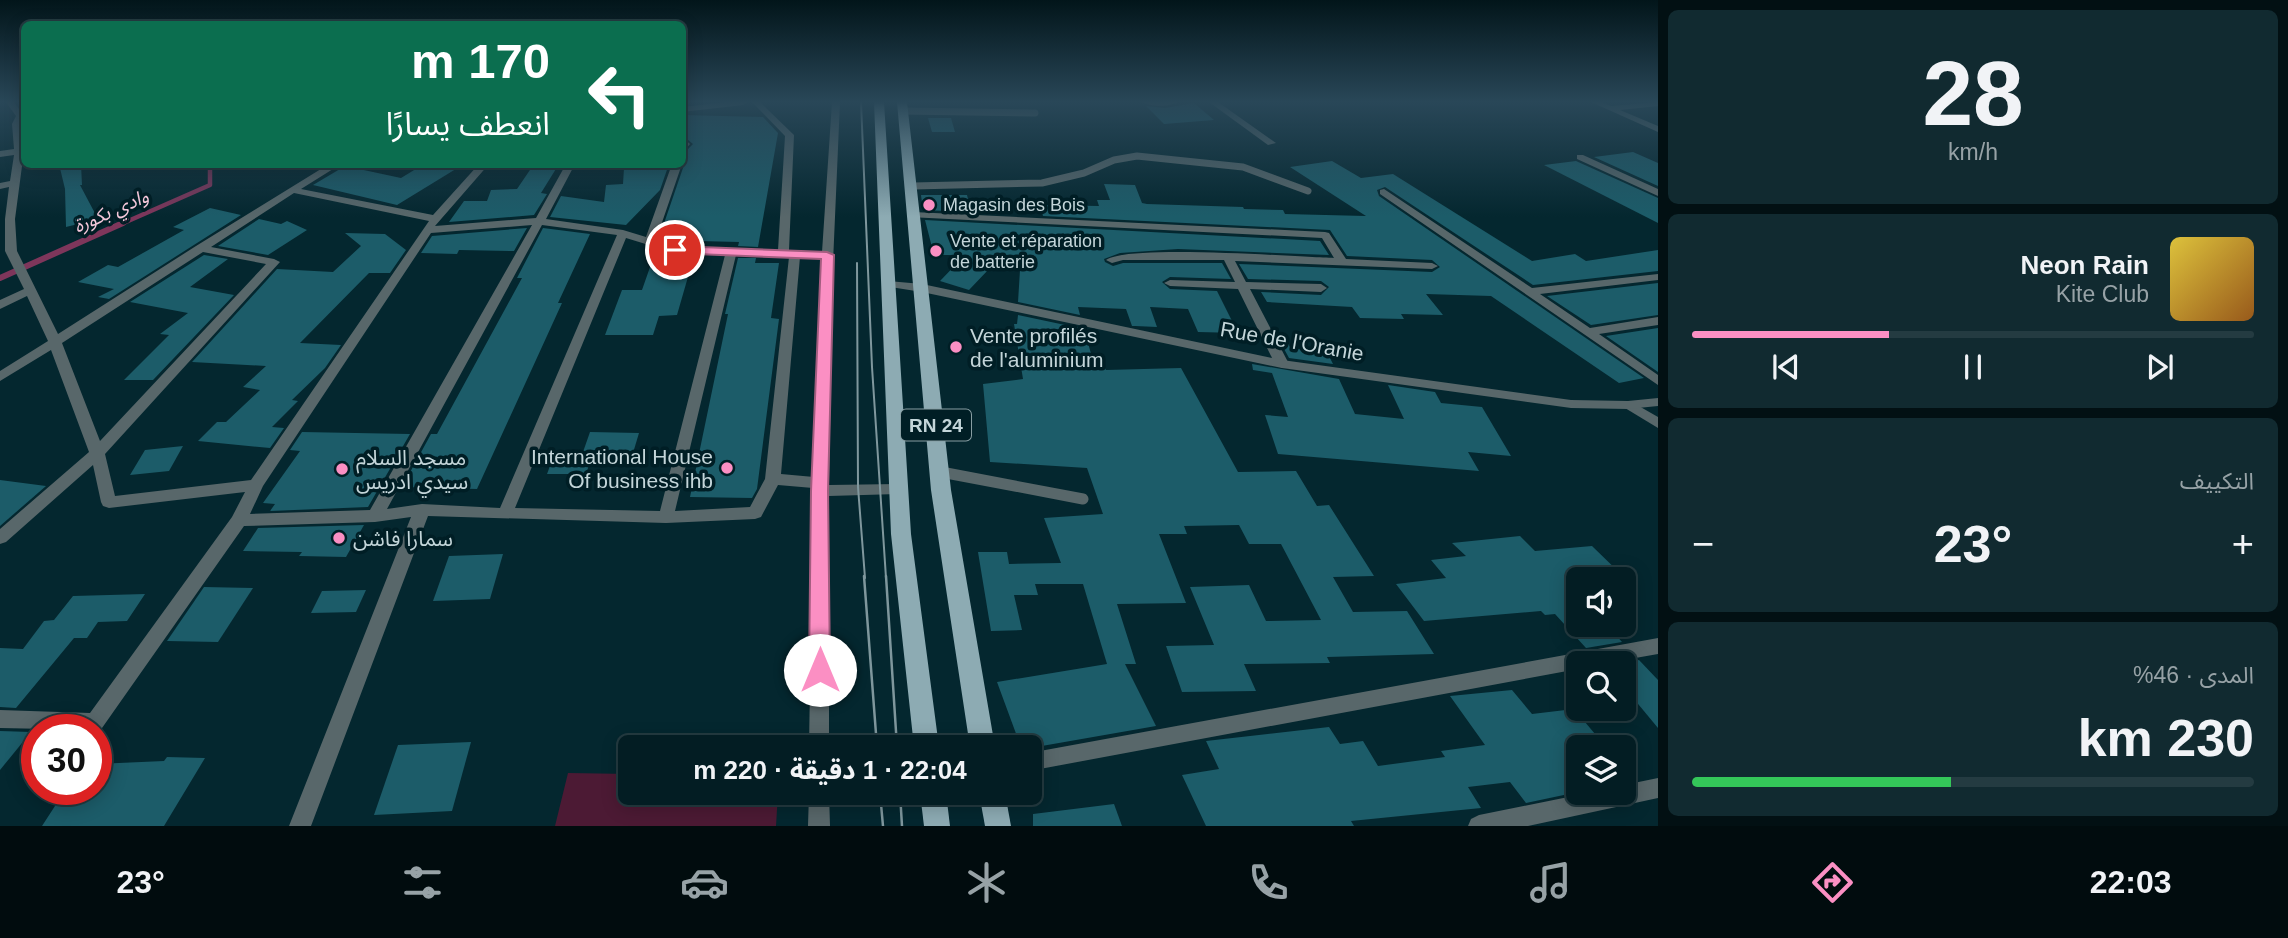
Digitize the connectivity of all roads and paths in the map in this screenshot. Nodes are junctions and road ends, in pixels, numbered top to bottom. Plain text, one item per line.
1 (19, 141) edge
2 (790, 141) edge
3 (834, 141) edge
4 (881, 141) edge
5 (907, 141) edge
6 (1268, 141) edge
7 (1271, 143) dead end
8 (19, 151) junction
9 (0, 154) edge
10 (1580, 156) dead end
11 (330, 168) edge
12 (482, 168) edge
13 (569, 168) edge
14 (676, 168) edge
15 (16, 183) junction
16 (0, 186) edge
17 (913, 186) junction
18 (292, 190) junction
19 (1308, 191) dead end
20 (1384, 192) dead end
21 (1658, 193) edge
22 (913, 215) junction
23 (5, 220) edge
24 (538, 221) junction
25 (432, 225) junction
26 (623, 233) junction
27 (650, 242) junction
28 (200, 248) junction
29 (7, 251) edge
30 (730, 252) junction
31 (789, 253) junction
32 (827, 255) junction
33 (1228, 257) junction
34 (1112, 260) dead end
35 (1342, 262) junction
36 (1432, 266) dead end
37 (1658, 277) edge
38 (1170, 282) dead end
39 (888, 284) junction
40 (1242, 285) junction
41 (922, 288) junction
42 (1321, 288) dead end
43 (29, 291) junction
44 (1531, 292) junction
45 (0, 305) edge
46 (1658, 321) edge
47 (1589, 332) junction
48 (55, 342) junction
49 (1282, 364) junction
50 (0, 377) edge
51 (1658, 381) edge
52 (1658, 402) edge
53 (1630, 405) junction
54 (1658, 423) edge
55 (97, 453) junction
56 (941, 472) junction
57 (773, 479) junction
58 (256, 485) junction
59 (820, 487) junction
60 (898, 489) junction
61 (1083, 499) dead end
62 (422, 510) junction
63 (505, 514) junction
64 (375, 516) junction
65 (666, 517) junction
66 (239, 520) junction
67 (0, 538) edge
68 (1658, 646) edge
69 (0, 719) edge
70 (820, 735) edge
71 (926, 735) edge
72 (981, 735) edge
73 (1042, 760) edge
74 (1658, 788) edge
75 (820, 805) edge
76 (934, 805) edge
77 (994, 805) edge
78 (300, 826) edge
79 (820, 826) edge
80 (937, 826) edge
81 (998, 826) edge
82 (1479, 826) edge

1 - 8 street
2 - 31 street
3 - 32 street
4 - 39 main road, RN 24
5 - 17 main road, RN 24
6 - 7 street
8 - 9 street
8 - 15 street
10 - 21 street
11 - 18 street
12 - 25 street
13 - 24 street
14 - 27 street
15 - 16 street
15 - 23 street
17 - 19 lane
17 - 22 main road, RN 24
18 - 25 street
18 - 28 street
20 - 44 street
22 - 35 street
22 - 41 main road, RN 24
23 - 29 street
24 - 25 street
24 - 26 street
24 - 64 street
25 - 58 street
26 - 27 street
26 - 63 street
27 - 30 street
28 - 48 street
28 - 55 street
29 - 43 street
30 - 31 street
30 - 65 street
31 - 32 street
31 - 57 street
32 - 59 street
33 - 34 street
33 - 35 street
33 - 40 street
35 - 36 street
37 - 44 street
38 - 40 street
39 - 41 street, Rue de l'Oranie
39 - 60 main road, RN 24
40 - 42 street
40 - 49 street
41 - 49 street, Rue de l'Oranie
41 - 56 main road, RN 24
43 - 45 street
43 - 48 street
44 - 47 street
46 - 47 street
47 - 51 street
48 - 50 street
48 - 55 street
49 - 53 street, Rue de l'Oranie
52 - 53 street, Rue de l'Oranie
53 - 54 street
55 - 58 street
55 - 67 street
56 - 61 lane
56 - 72 main road, RN 24
57 - 59 street
57 - 65 street
58 - 66 street
59 - 60 street
59 - 70 street
60 - 71 main road, RN 24
62 - 63 street
62 - 64 street
62 - 78 street
63 - 65 street
64 - 66 street
66 - 69 street
68 - 73 street
74 - 82 street
75 - 79 street
76 - 80 main road
77 - 81 main road

